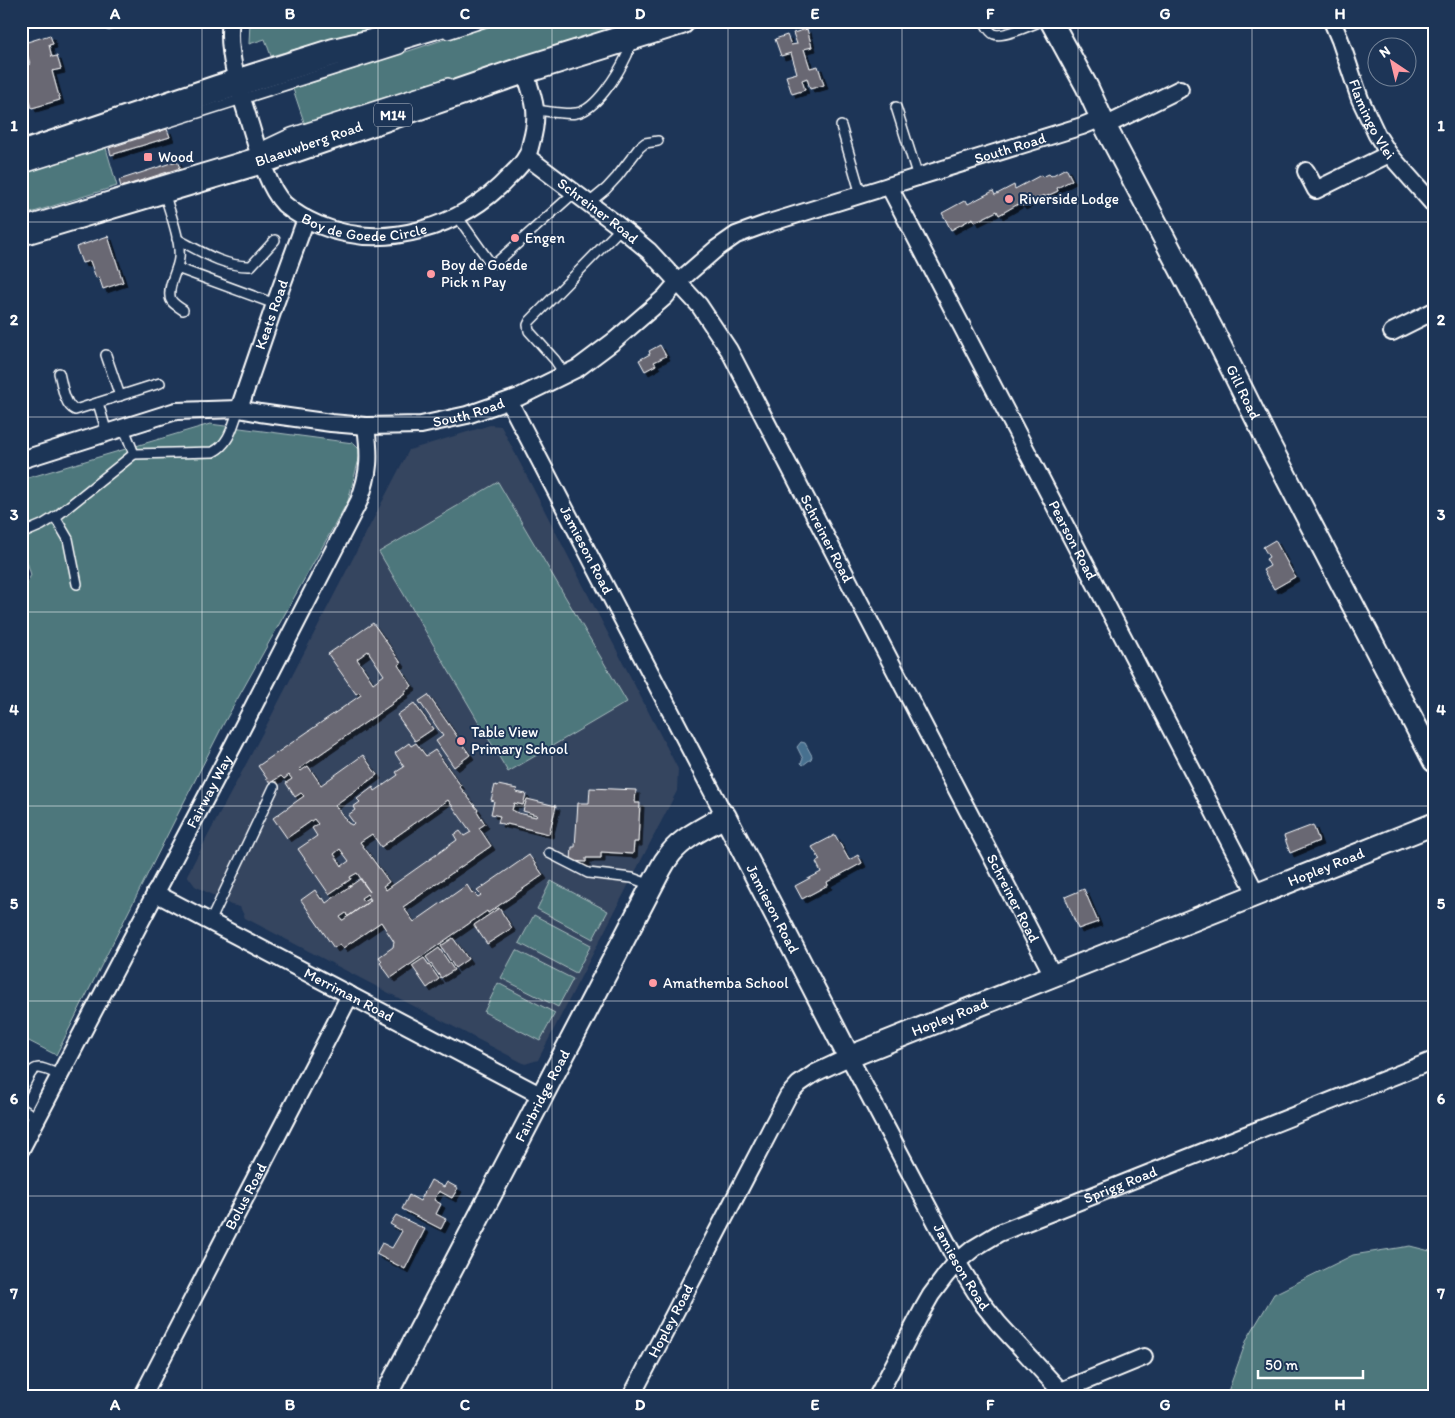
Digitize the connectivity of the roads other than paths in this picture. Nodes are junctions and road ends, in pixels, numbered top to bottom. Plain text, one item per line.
1 (231, 21) edge
2 (488, 21) edge
3 (681, 21) edge
4 (984, 21) edge
5 (1041, 21) edge
6 (1051, 21) edge
7 (1332, 21) edge
8 (446, 28) edge
9 (630, 37) junction
10 (405, 47) dead end
11 (524, 70) junction
12 (461, 78) dead end
13 (1180, 89) dead end
14 (240, 90) junction
15 (896, 107) dead end
16 (536, 110) junction
17 (1103, 122) junction
18 (841, 126) dead end
19 (658, 141) dead end
20 (256, 154) junction
21 (1389, 154) junction
22 (21, 155) edge
23 (527, 157) junction
24 (21, 169) edge
25 (1306, 171) dead end
26 (918, 177) junction
27 (889, 186) junction
28 (163, 190) junction
29 (575, 192) junction
30 (861, 195) junction
31 (589, 203) junction
32 (1434, 205) edge
33 (457, 216) junction
34 (306, 220) junction
35 (621, 228) junction
36 (21, 232) edge
37 (177, 239) junction
38 (275, 240) dead end
39 (177, 268) junction
40 (678, 282) junction
41 (275, 304) junction
42 (183, 310) dead end
43 (1434, 311) edge
44 (1392, 332) dead end
45 (106, 355) dead end
46 (59, 373) dead end
47 (565, 375) junction
48 (160, 383) dead end
49 (120, 396) junction
50 (510, 401) junction
51 (98, 403) junction
52 (240, 409) junction
53 (366, 426) junction
54 (124, 428) junction
55 (106, 433) junction
56 (134, 454) junction
57 (21, 460) edge
58 (55, 517) junction
59 (21, 534) edge
60 (77, 584) dead end
61 (1434, 762) edge
62 (274, 786) dead end
63 (725, 816) junction
64 (1434, 824) edge
65 (549, 854) dead end
66 (651, 885) junction
67 (155, 893) junction
68 (1257, 895) junction
69 (210, 922) junction
70 (1054, 976) junction
71 (350, 995) junction
72 (849, 1057) junction
73 (1434, 1060) edge
74 (59, 1075) junction
75 (21, 1092) edge
76 (542, 1096) junction
77 (21, 1108) edge
78 (37, 1118) junction
79 (24, 1138) edge
80 (957, 1262) junction
81 (1144, 1357) dead end
82 (1064, 1394) edge
83 (142, 1397) edge
84 (385, 1397) edge
85 (632, 1397) edge
86 (877, 1397) edge

1 - 14 street, Boy de Goede Circle
2 - 8 lane
3 - 9 main road, Blaauwberg Road / M14
4 - 5 lane
6 - 17 street, Gill Road
7 - 21 street, Flamingo Vlei
8 - 14 main road
9 - 11 main road, Blaauwberg Road / M14
9 - 16 lane
10 - 14 lane
11 - 16 street, Boy de Goede Circle
11 - 20 main road, Blaauwberg Road / M14
12 - 20 lane
13 - 17 street, South Road
14 - 20 street, Boy de Goede Circle
14 - 22 main road
14 - 24 lane
15 - 26 lane
16 - 23 street, Boy de Goede Circle
17 - 26 street, South Road
17 - 61 street, Gill Road
18 - 30 lane
19 - 31 lane
20 - 28 main road, Blaauwberg Road / M14
20 - 34 street, Boy de Goede Circle
21 - 25 street
21 - 32 street, Flamingo Vlei
23 - 29 street, Schreiner Road
23 - 33 street, Boy de Goede Circle
26 - 27 street, South Road
27 - 30 street, South Road
27 - 68 street, Pearson Road
28 - 36 main road, Blaauwberg Road / M14
28 - 37 lane
29 - 31 street, Schreiner Road
29 - 33 lane
30 - 40 street, South Road
31 - 35 street, Schreiner Road
33 - 34 street, Boy de Goede Circle
34 - 41 street, Keats Road
35 - 40 street, Schreiner Road
35 - 47 lane
37 - 38 lane
37 - 39 lane
39 - 41 lane
39 - 42 lane
40 - 47 street, South Road
40 - 70 street, Schreiner Road
41 - 52 street, Keats Road
43 - 44 street
45 - 49 lane
46 - 51 lane
47 - 50 street, South Road
48 - 49 lane
49 - 51 lane
50 - 53 street, South Road
50 - 63 street, Jamieson Road
51 - 55 lane
52 - 53 street, South Road
52 - 54 street, South Road
52 - 56 lane
53 - 67 street, Fairway Way
54 - 55 street, South Road
54 - 56 lane
55 - 57 street, South Road
56 - 58 lane
58 - 59 lane
58 - 60 lane
62 - 69 lane
63 - 66 street, Fairbridge Road
63 - 72 street, Jamieson Road
64 - 68 street, Hopley Road
65 - 66 lane
66 - 76 street, Fairbridge Road
67 - 69 street, Merriman Road
67 - 74 street, Fairway Way
68 - 70 street, Hopley Road
69 - 71 street, Merriman Road
70 - 72 street, Hopley Road
71 - 76 street, Merriman Road
71 - 83 street, Bolus Road
72 - 80 street, Jamieson Road
72 - 85 street, Hopley Road
73 - 80 street, Sprigg Road
74 - 75 lane
74 - 78 street, Fairway Way
76 - 84 street, Fairbridge Road
77 - 78 lane
78 - 79 street, Fairway Way
80 - 82 street, Jamieson Road
80 - 86 street, Sprigg Road
81 - 82 street

